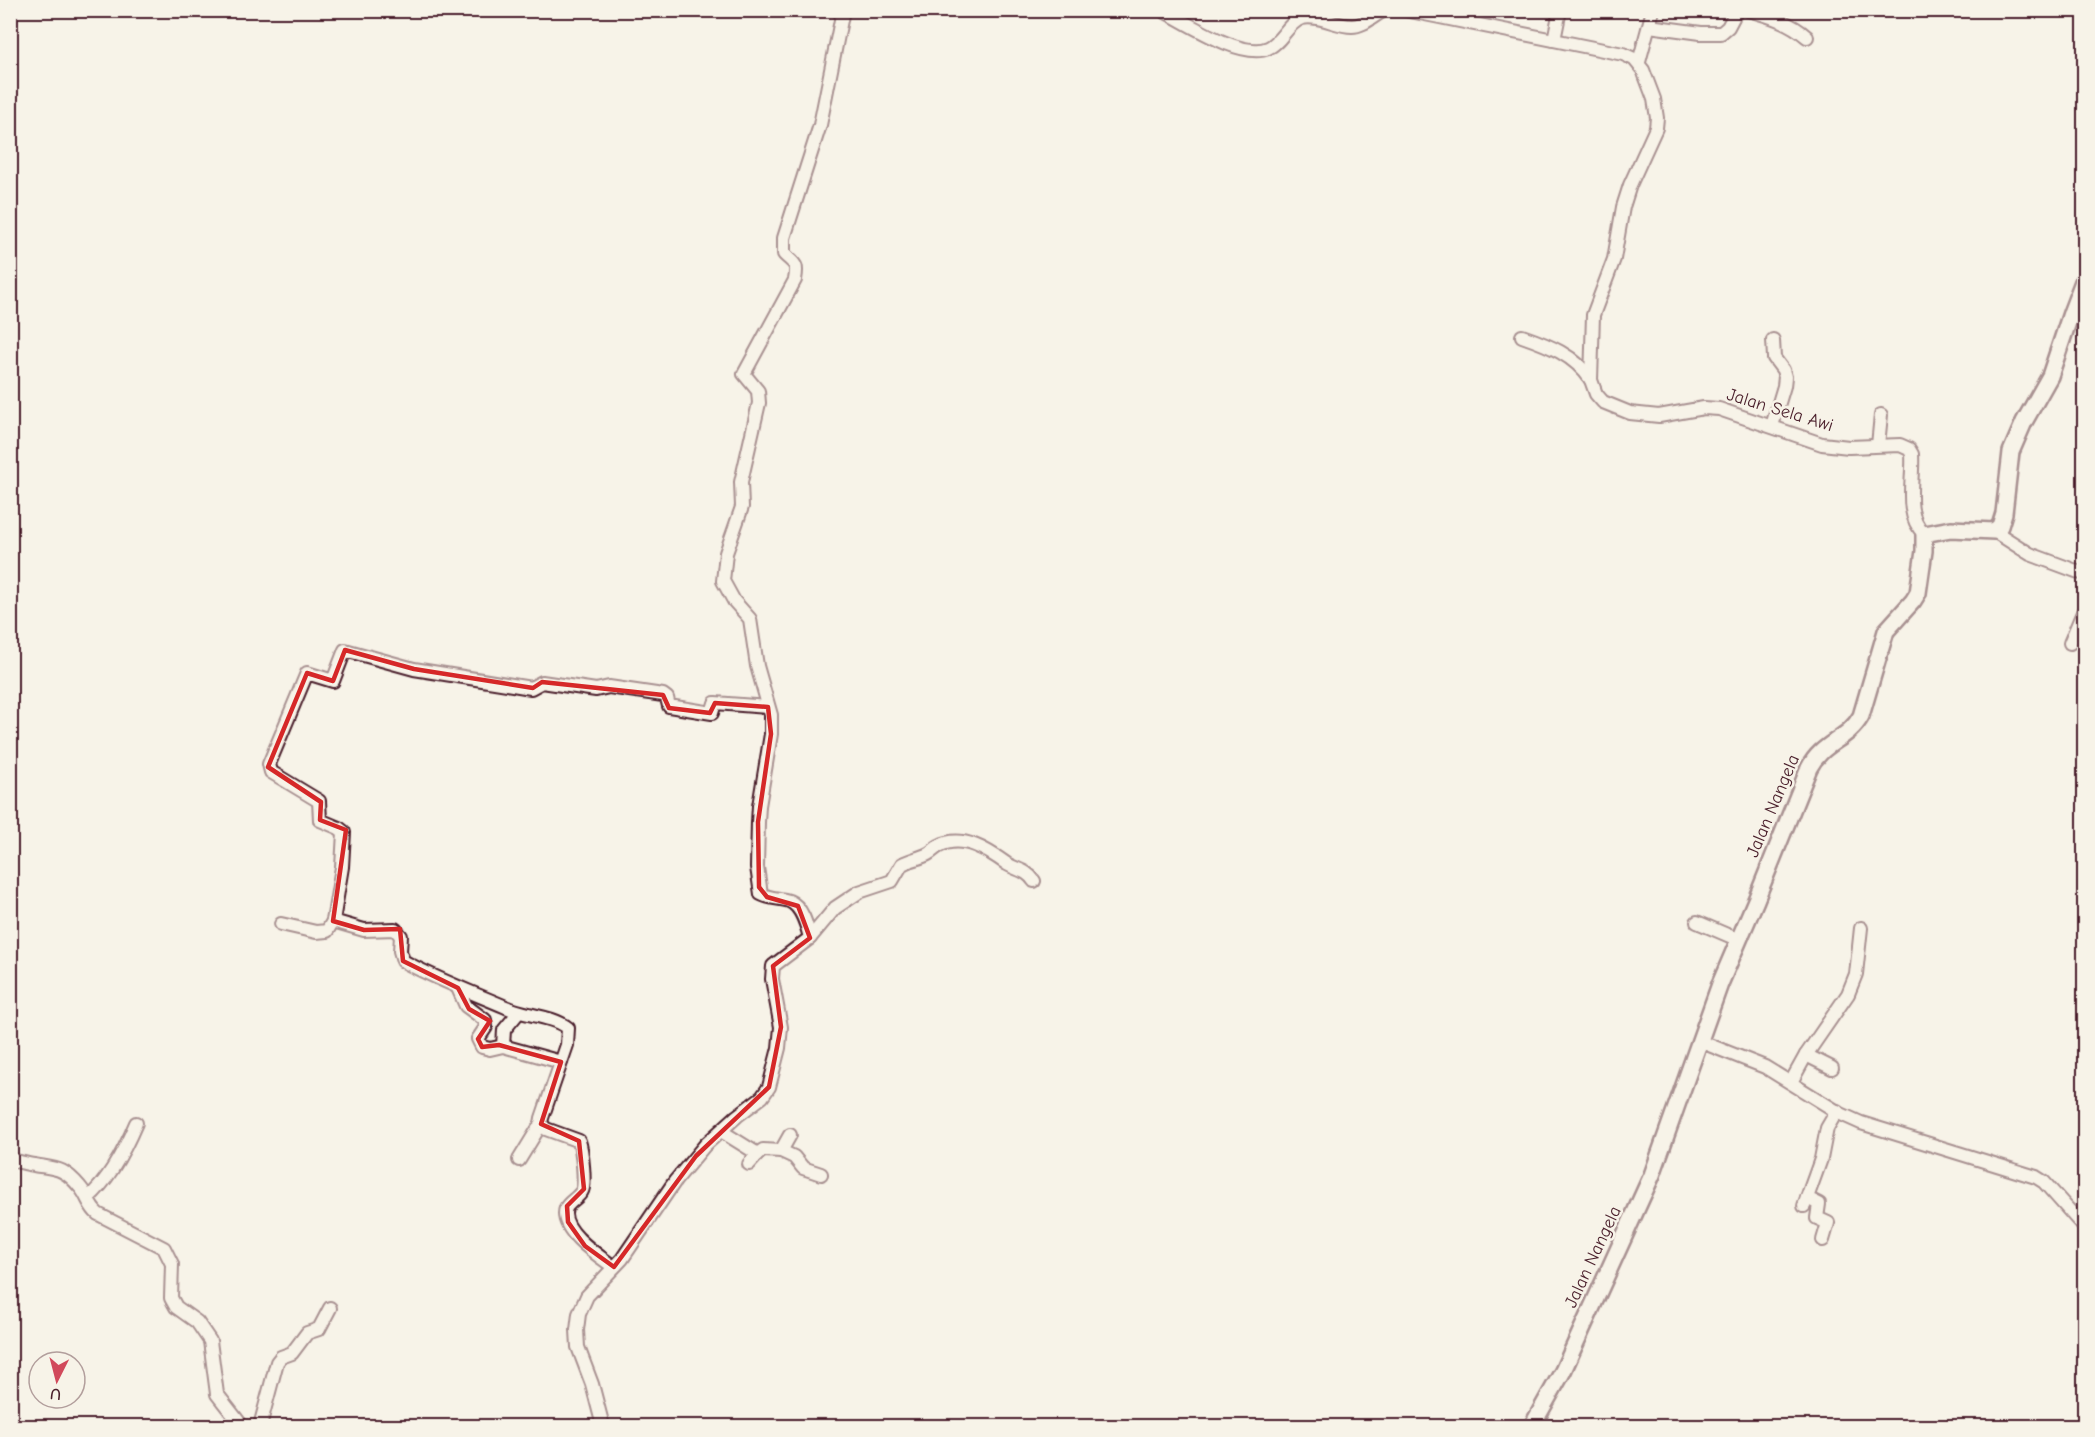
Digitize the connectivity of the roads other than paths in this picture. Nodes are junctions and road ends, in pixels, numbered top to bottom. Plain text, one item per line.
1 (843, 10) edge
2 (1162, 10) edge
3 (1385, 10) edge
4 (1406, 10) edge
5 (1560, 10) edge
6 (1653, 10) edge
7 (1737, 10) edge
8 (1748, 10) edge
9 (1434, 13) edge
10 (1648, 26) junction
11 (1807, 37) dead end
12 (1554, 40) junction
13 (1639, 63) junction
14 (2085, 279) edge
15 (1521, 336) dead end
16 (1773, 340) dead end
17 (1591, 380) junction
18 (1881, 415) dead end
19 (1772, 426) junction
20 (1878, 445) junction
21 (1994, 531) junction
22 (1924, 534) junction
23 (2085, 574) edge
24 (2085, 610) edge
25 (2070, 643) dead end
26 (768, 707) junction
27 (1034, 880) dead end
28 (333, 921) junction
29 (1697, 922) dead end
30 (281, 924) dead end
31 (1861, 928) dead end
32 (810, 938) junction
33 (1739, 940) junction
34 (458, 988) junction
35 (519, 1012) junction
36 (1699, 1041) junction
37 (503, 1046) junction
38 (1806, 1055) junction
39 (561, 1062) junction
40 (1833, 1068) dead end
41 (1791, 1082) junction
42 (1837, 1112) junction
43 (136, 1123) dead end
44 (541, 1124) junction
45 (721, 1131) junction
46 (790, 1135) dead end
47 (781, 1151) junction
48 (758, 1154) junction
49 (10, 1160) edge
50 (519, 1160) dead end
51 (749, 1164) dead end
52 (820, 1174) dead end
53 (88, 1198) junction
54 (2085, 1227) edge
55 (1823, 1240) dead end
56 (614, 1267) junction
57 (330, 1308) dead end
58 (240, 1425) edge
59 (260, 1426) edge
60 (603, 1426) edge
61 (1532, 1426) edge

1 - 26 street
2 - 3 street
4 - 9 street
5 - 12 street
6 - 10 street
7 - 10 street
8 - 11 street
9 - 12 street
10 - 13 street
12 - 13 street
13 - 17 street
14 - 21 main road
15 - 17 street
16 - 19 street
17 - 19 street, Jalan Sela Awi
18 - 20 street
19 - 20 street, Jalan Sela Awi
20 - 22 street, Jalan Sela Awi
21 - 22 main road
21 - 23 street
22 - 33 main road, Jalan Nangela
24 - 25 street
26 - 28 street
26 - 32 street
27 - 32 street
28 - 30 street
28 - 34 street
29 - 33 street
31 - 38 street
32 - 45 street
33 - 36 main road, Jalan Nangela
34 - 35 street
34 - 37 street
35 - 37 street
35 - 39 street
36 - 41 street
36 - 61 main road, Jalan Nangela
37 - 39 street
38 - 40 street
38 - 41 street
39 - 44 street
41 - 42 street
42 - 54 street
42 - 55 street
43 - 53 street
44 - 50 street
44 - 56 street
45 - 48 street
45 - 56 street
46 - 47 street
47 - 48 street
47 - 52 street
48 - 51 street
49 - 53 street
53 - 58 street
56 - 60 street
57 - 59 street

